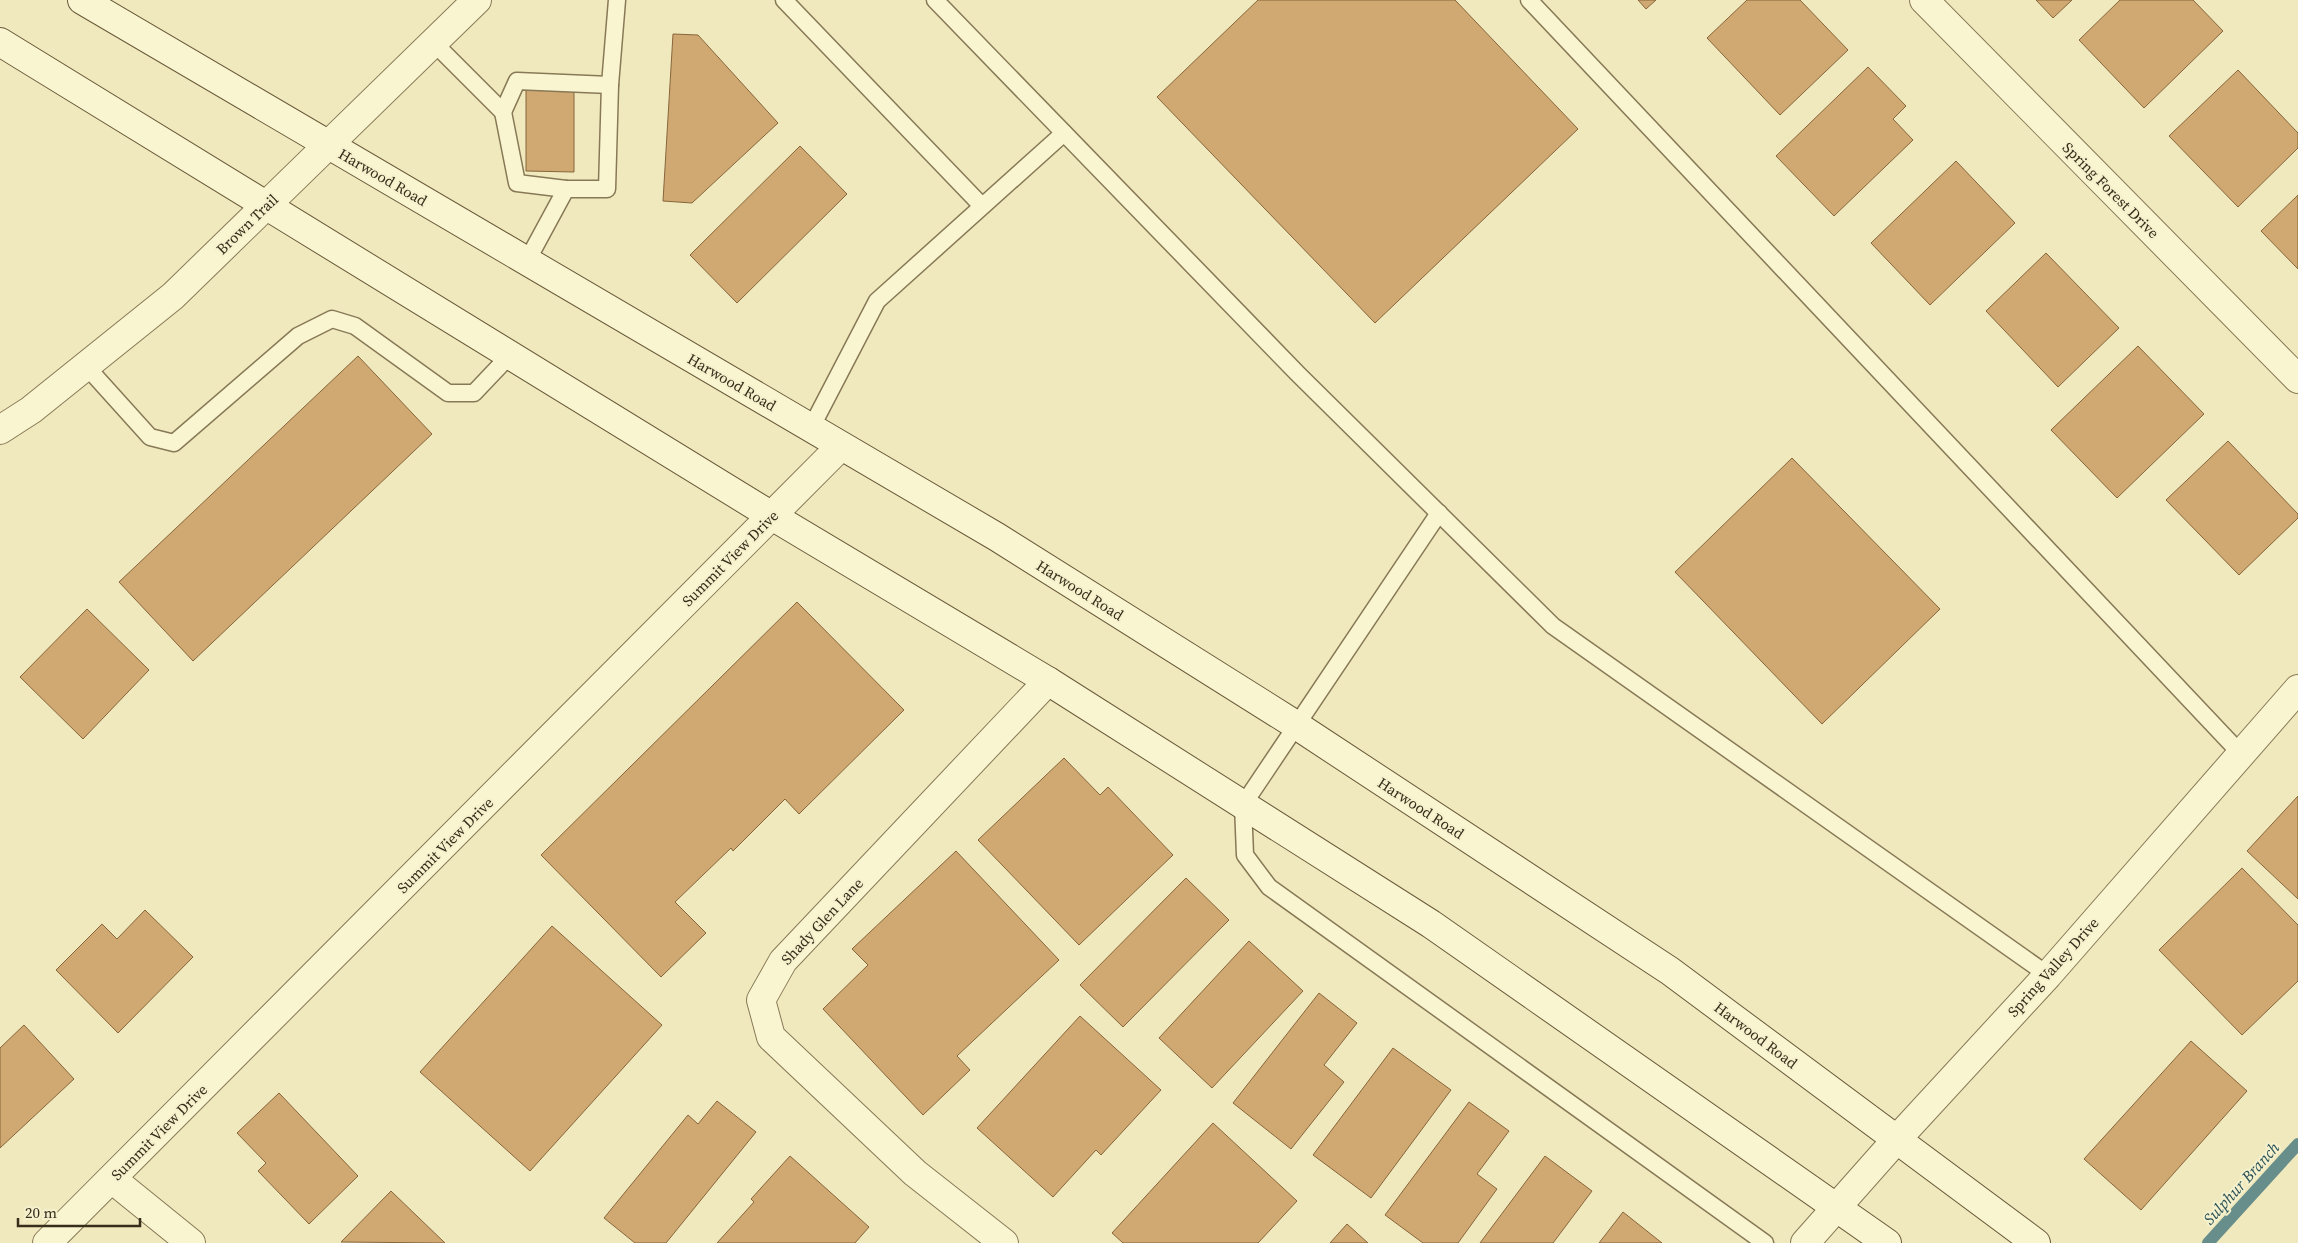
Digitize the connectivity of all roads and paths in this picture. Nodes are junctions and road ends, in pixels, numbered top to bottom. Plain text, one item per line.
1 (82, 0) edge
2 (477, 0) edge
3 (617, 0) edge
4 (784, 0) edge
5 (935, 0) edge
6 (1529, 0) edge
7 (1924, 0) edge
8 (0, 42) edge
9 (434, 43) junction
10 (610, 85) junction
11 (503, 112) junction
12 (1064, 133) junction
13 (329, 146) junction
14 (566, 189) junction
15 (267, 206) junction
16 (982, 206) junction
17 (528, 261) junction
18 (510, 355) junction
19 (86, 366) junction
20 (2298, 379) edge
21 (811, 428) junction
22 (0, 430) edge
23 (841, 446) junction
24 (1439, 513) junction
25 (772, 516) junction
26 (1048, 681) junction
27 (2298, 689) edge
28 (1296, 726) junction
29 (2241, 754) junction
30 (1243, 805) junction
31 (2048, 975) junction
32 (1897, 1139) junction
33 (112, 1180) junction
34 (1836, 1208) junction
35 (47, 1243) edge
36 (191, 1243) edge
37 (1004, 1243) edge
38 (1765, 1243) edge
39 (1805, 1243) edge
40 (1888, 1243) edge
41 (2036, 1243) edge

1 - 13 main road, Harwood Road
2 - 9 main road, Brown Trail
3 - 10 lane
4 - 16 lane
5 - 12 lane
6 - 29 lane
7 - 20 main road, Spring Forest Drive
8 - 15 main road
9 - 11 lane
9 - 13 main road, Brown Trail
10 - 11 lane
10 - 14 lane
11 - 14 lane
12 - 16 lane
12 - 24 lane
13 - 15 main road, Brown Trail
13 - 17 main road, Harwood Road
14 - 17 lane
15 - 18 main road
15 - 19 main road, Brown Trail
16 - 21 lane
17 - 21 main road, Harwood Road
18 - 19 lane
18 - 25 main road
19 - 22 main road, Brown Trail
21 - 23 main road, Harwood Road
23 - 25 main road, Summit View Drive
23 - 28 main road, Harwood Road
24 - 28 lane
24 - 31 lane
25 - 26 main road
25 - 33 main road, Summit View Drive
26 - 30 main road
26 - 37 main road, Shady Glen Lane
27 - 29 main road, Spring Valley Drive
28 - 30 lane
28 - 32 main road, Harwood Road
29 - 31 main road, Spring Valley Drive
30 - 34 main road
30 - 38 lane
31 - 32 main road, Spring Valley Drive
32 - 34 main road, Spring Valley Drive
32 - 41 main road, Harwood Road
33 - 35 main road, Summit View Drive
33 - 36 main road
34 - 39 main road, Spring Valley Drive
34 - 40 main road

